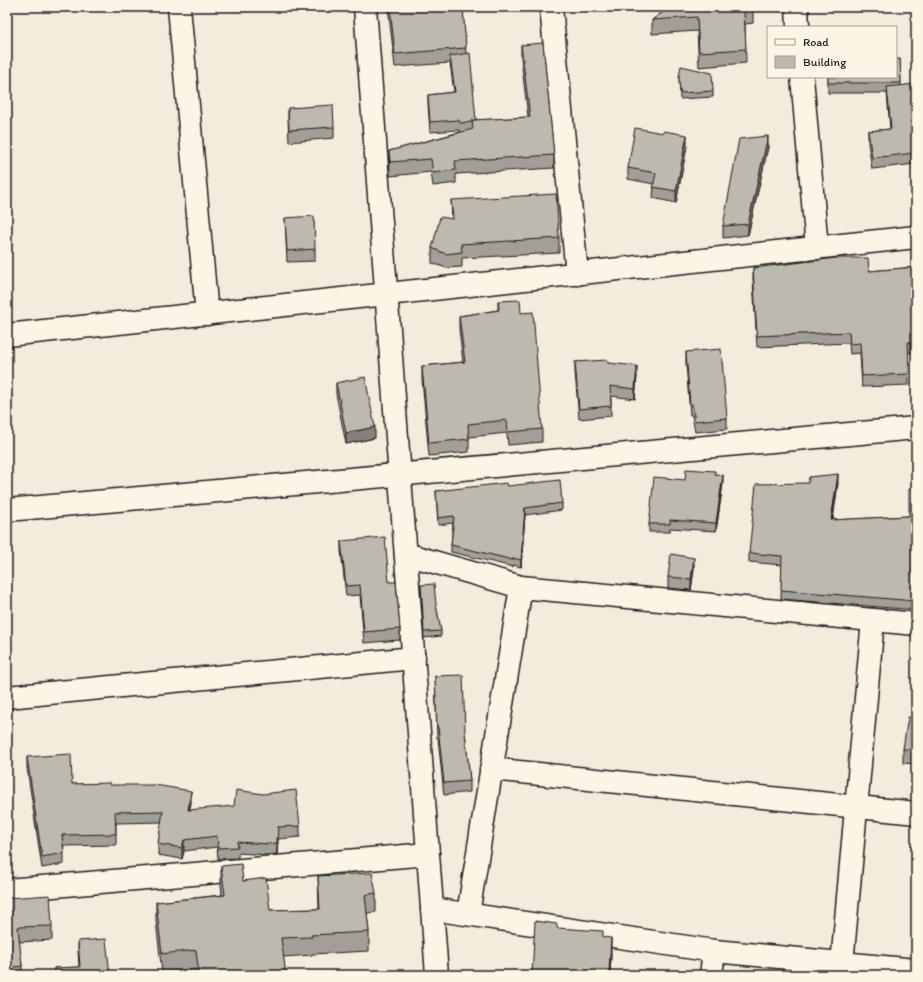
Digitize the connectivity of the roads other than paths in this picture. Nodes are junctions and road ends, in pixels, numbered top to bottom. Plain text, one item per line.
1 (179, 7) edge
2 (365, 7) edge
3 (552, 7) edge
4 (797, 7) edge
5 (798, 26) edge
6 (802, 78) edge
7 (916, 237) edge
8 (817, 248) junction
9 (577, 274) junction
10 (387, 295) junction
11 (207, 314) junction
12 (7, 336) edge
13 (916, 428) edge
14 (400, 475) junction
15 (7, 510) edge
16 (406, 554) junction
17 (522, 587) junction
18 (873, 620) junction
19 (916, 624) edge
20 (414, 658) junction
21 (7, 697) edge
22 (491, 769) junction
23 (856, 807) junction
24 (916, 813) edge
25 (428, 854) junction
26 (7, 890) edge
27 (432, 909) junction
28 (468, 914) junction
29 (714, 951) junction
30 (842, 969) edge
31 (916, 970) edge
32 (437, 975) edge
33 (711, 975) edge

1 - 11 street
2 - 10 street
3 - 9 street
4 - 5 street
6 - 8 street
7 - 8 street
8 - 9 street
9 - 10 street
10 - 11 street
10 - 14 street
11 - 12 street
13 - 14 street
14 - 15 street
14 - 16 street
16 - 17 street
16 - 20 street
17 - 18 street
17 - 22 street
18 - 19 street
18 - 23 street
20 - 21 street
20 - 25 street
22 - 23 street
22 - 28 street
23 - 24 street
23 - 30 street
25 - 26 street
25 - 27 street
27 - 28 street
27 - 32 street
28 - 29 street
29 - 30 street
29 - 33 street
30 - 31 street

